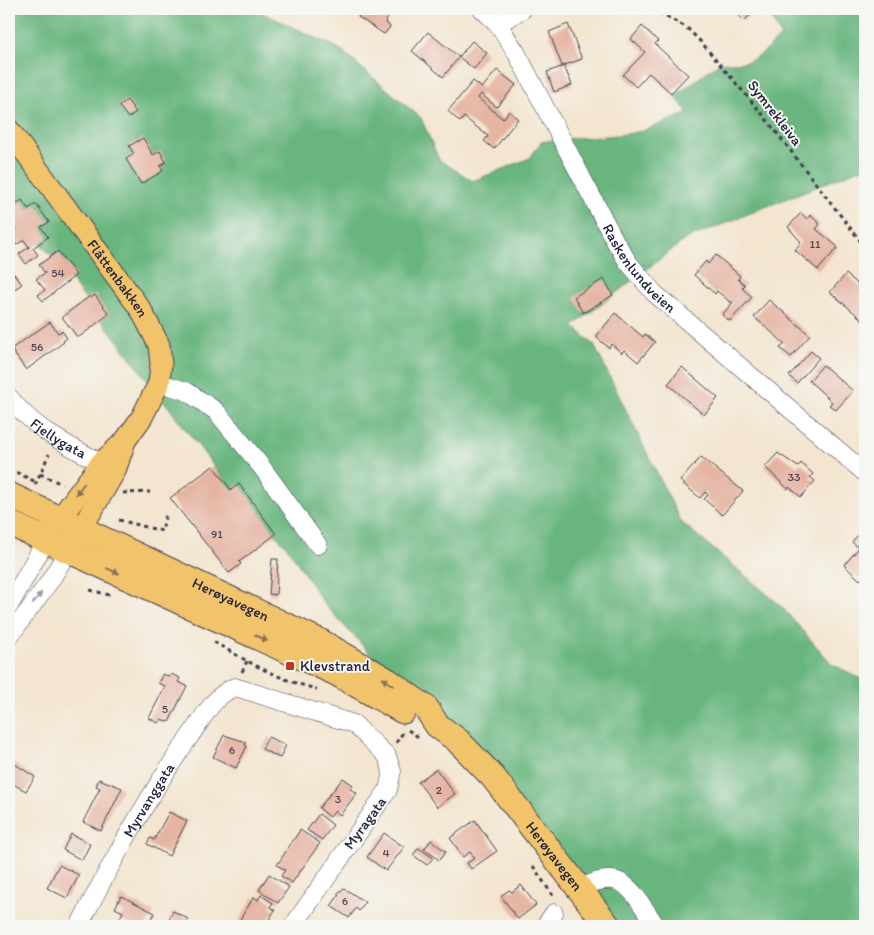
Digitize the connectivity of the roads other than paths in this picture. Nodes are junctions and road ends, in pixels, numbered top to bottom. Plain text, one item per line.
1 (482, 9) edge
2 (523, 9) edge
3 (498, 24) junction
4 (9, 130) edge
5 (159, 383) junction
6 (9, 397) edge
7 (108, 467) junction
8 (865, 473) edge
9 (9, 495) edge
10 (58, 519) junction
11 (9, 523) edge
12 (81, 530) junction
13 (46, 540) junction
14 (318, 545) dead end
15 (68, 551) junction
16 (9, 606) edge
17 (9, 637) edge
18 (235, 686) joint
19 (437, 725) junction
20 (580, 889) junction
21 (79, 926) edge
22 (292, 926) edge
23 (608, 926) edge
24 (656, 926) edge

1 - 3 street, Raskenlundveien
2 - 3 street
3 - 8 street, Raskenlundveien
4 - 5 main road, Flåttenbakken
5 - 7 main road, Flåttenbakken
5 - 14 street
6 - 7 street, Fjellygata
7 -> 10 main road, Flåttenbakken
7 - 12 main road, Flåttenbakken
9 - 10 highway, Herøyavegen
10 - 12 highway, Herøyavegen
10 - 13 main road, Flåttenbakken
11 - 13 highway, Herøyavegen
12 - 15 main road, Flåttenbakken
19 -> 12 highway, Herøyavegen
13 - 15 highway, Herøyavegen
13 - 16 street
17 -> 15 street
15 -> 19 highway, Herøyavegen
18 - 21 street, Myrvanggata
18 - 22 street, Myragata
19 - 20 highway, Herøyavegen
20 - 23 highway, Herøyavegen
20 - 24 street

